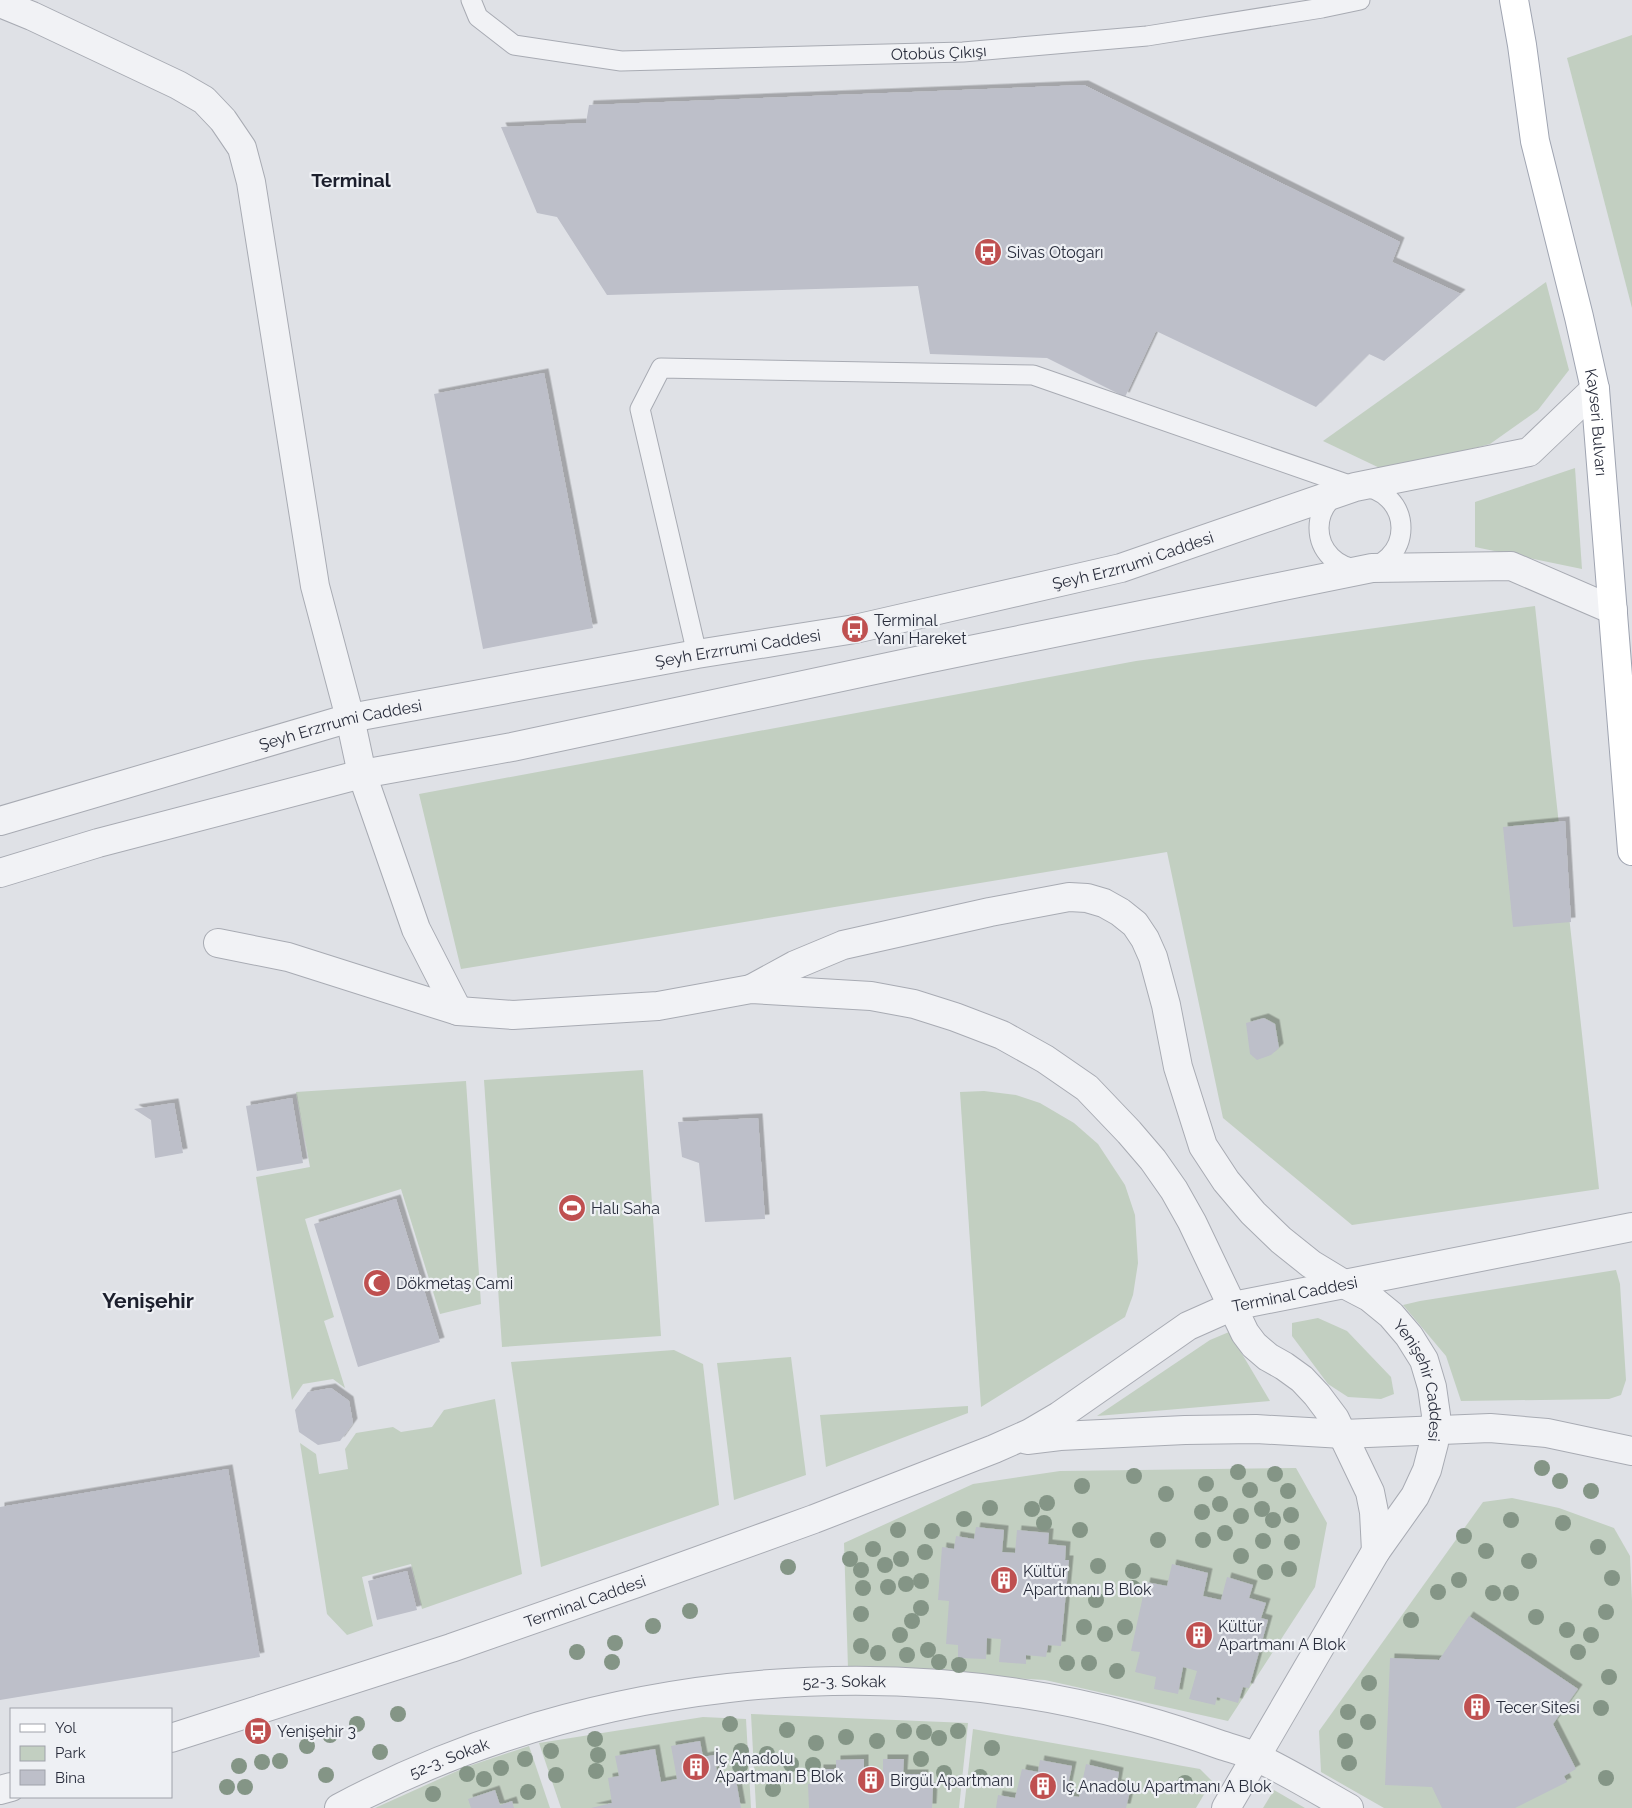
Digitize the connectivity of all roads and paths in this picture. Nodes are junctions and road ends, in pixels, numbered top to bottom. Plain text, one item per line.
1 (471, 0) edge
2 (1360, 0) edge
3 (1514, 0) edge
4 (0, 3) edge
5 (1595, 389) junction
6 (1355, 487) junction
7 (1372, 568) junction
8 (1613, 610) junction
9 (697, 654) junction
10 (350, 718) junction
11 (362, 774) junction
12 (0, 821) edge
13 (1632, 851) edge
14 (0, 873) edge
15 (218, 943) dead end
16 (751, 989) junction
17 (458, 1011) junction
18 (1632, 1227) edge
19 (1344, 1284) junction
20 (1233, 1306) junction
21 (1435, 1430) junction
22 (1343, 1434) junction
23 (994, 1449) junction
24 (1632, 1451) edge
25 (1376, 1551) junction
26 (172, 1738) edge
27 (1255, 1757) junction
28 (339, 1808) edge
29 (1226, 1808) edge
30 (1349, 1808) edge

1 - 2 lane, Otobüs Çıkışı
3 - 5 main road, Kayseri Bulvarı
4 - 10 street
5 - 6 street, Şeyh Erzrrumi Caddesi
5 - 8 main road, Kayseri Bulvarı
6 - 7 lane
6 - 7 lane
6 - 9 street, Şeyh Erzrrumi Caddesi
6 - 9 lane
7 - 8 street
7 - 11 street
8 - 13 main road, Kayseri Bulvarı
9 - 10 street, Şeyh Erzrrumi Caddesi
10 - 11 street
10 - 12 street, Şeyh Erzrrumi Caddesi
11 - 14 street
11 - 17 street
15 - 17 street
16 - 17 street
16 - 19 street, Yenişehir Caddesi
16 - 20 street
18 - 19 street, Terminal Caddesi
19 - 20 street, Terminal Caddesi
19 - 21 street, Yenişehir Caddesi
20 - 22 street
20 - 23 street, Terminal Caddesi
21 - 22 street, Terminal Caddesi
21 - 24 street, Terminal Caddesi
21 - 25 street, Yenişehir Caddesi
22 - 23 street, Terminal Caddesi
22 - 25 street
23 - 26 street, Terminal Caddesi
25 - 27 street, Yenişehir Caddesi
27 - 28 street, 52-3. Sokak
27 - 29 street, Yenişehir Caddesi
27 - 30 street, 52-3. Sokak

